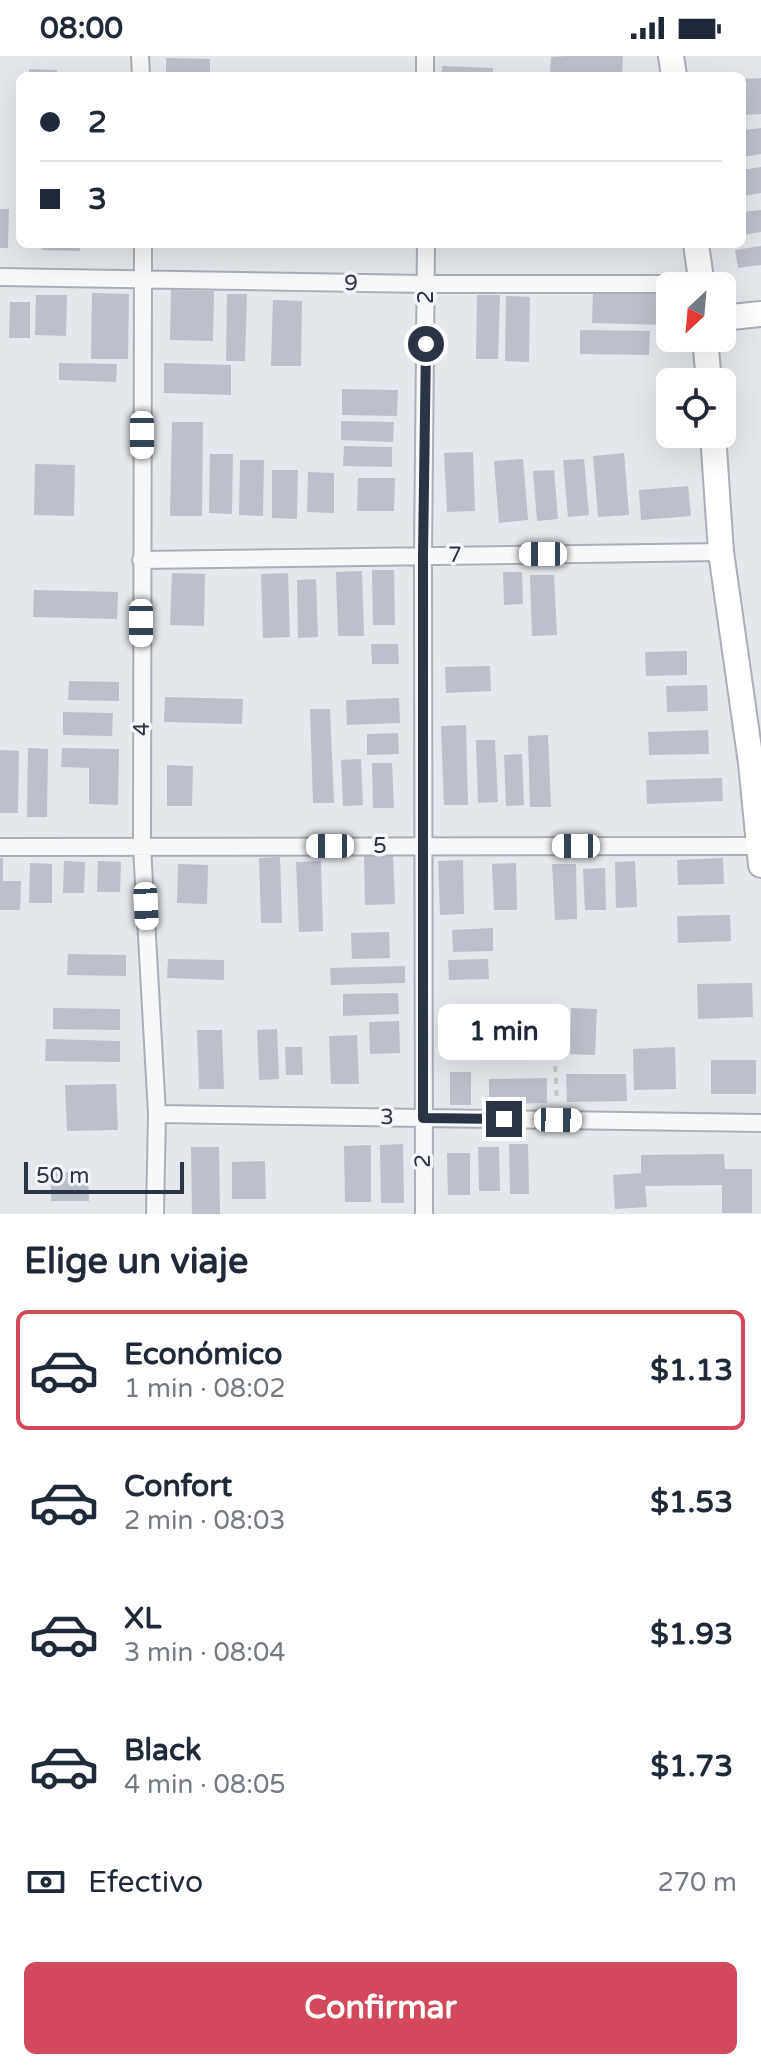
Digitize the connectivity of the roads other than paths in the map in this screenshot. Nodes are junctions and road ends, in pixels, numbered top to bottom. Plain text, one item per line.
1 (143, 248) edge
2 (426, 248) edge
3 (697, 248) edge
4 (700, 272) edge
5 (0, 277) edge
6 (143, 280) junction
7 (426, 284) junction
8 (656, 285) edge
9 (761, 314) edge
10 (736, 317) edge
11 (714, 448) edge
12 (721, 552) junction
13 (423, 555) junction
14 (141, 560) junction
15 (756, 763) edge
16 (423, 845) junction
17 (0, 847) edge
18 (142, 847) junction
19 (760, 856) edge
20 (157, 1114) junction
21 (423, 1118) junction
22 (761, 1123) edge
23 (155, 1214) edge
24 (424, 1214) edge

1 - 6 street, 4
2 - 7 street, 2
3 - 4 main road
5 - 6 street, 9
6 - 7 street, 9
6 - 14 street, 4
7 - 8 street, 9
7 - 13 street, 2
9 - 10 main road
11 - 12 main road
12 - 13 street, 7
12 - 15 main road
13 - 14 street, 7
13 - 16 street, 2
14 - 18 street, 4
15 - 19 main road
16 - 18 street, 5
16 - 19 street, 5
16 - 21 street, 2
17 - 18 street, 5
18 - 20 street, 4
20 - 21 street, 3
20 - 23 street, 4
21 - 22 street, 3
21 - 24 street, 2

